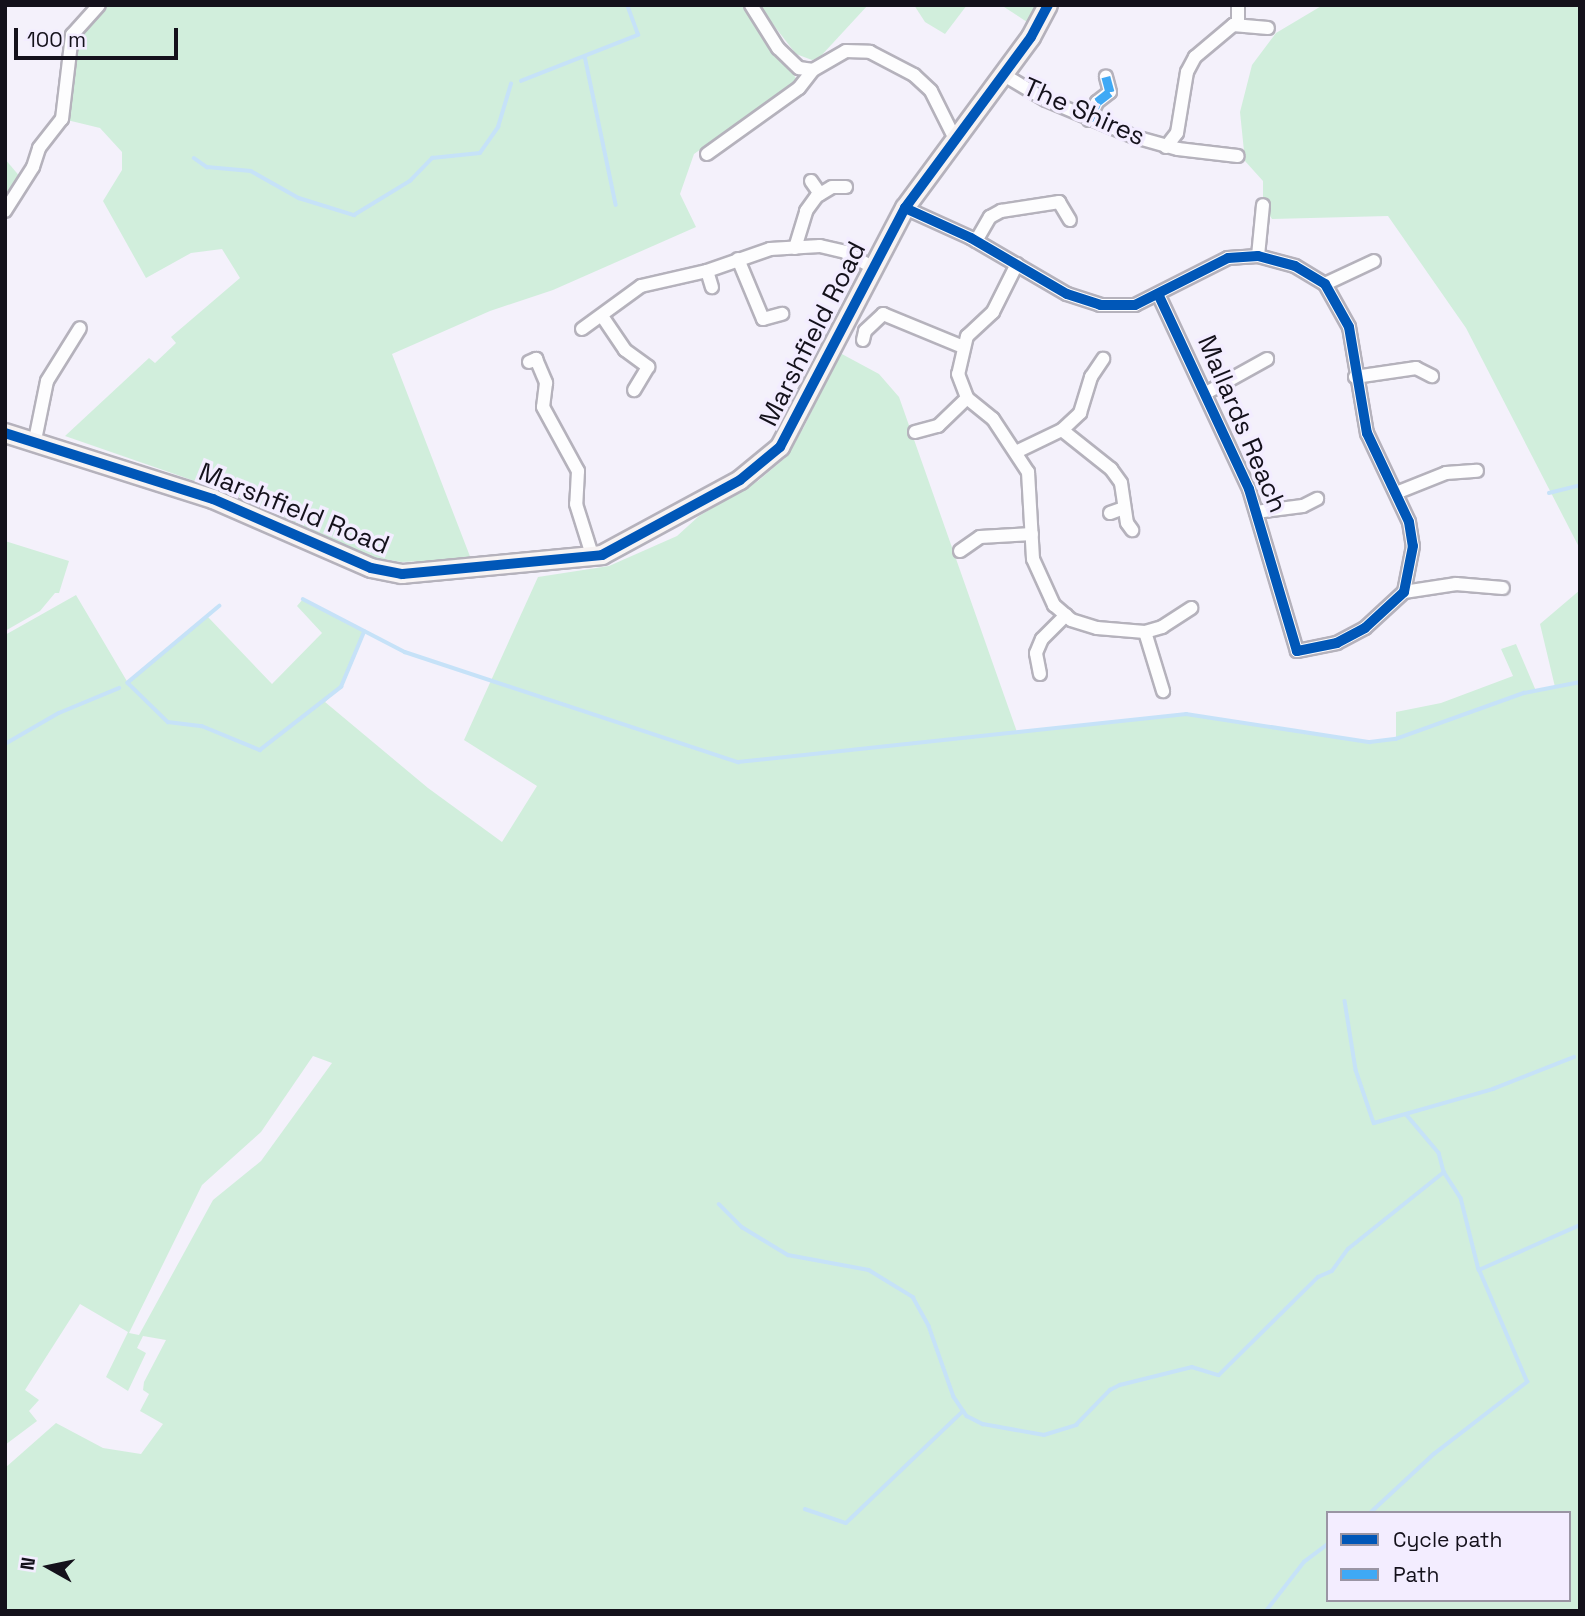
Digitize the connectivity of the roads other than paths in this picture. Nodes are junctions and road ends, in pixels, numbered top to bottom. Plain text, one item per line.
1 (99, 5) edge
2 (751, 5) edge
3 (1048, 5) edge
4 (1238, 5) edge
5 (1238, 24) junction
6 (1268, 27) dead end
7 (813, 70) junction
8 (1003, 75) junction
9 (1105, 77) dead end
10 (1089, 120) junction
11 (954, 137) junction
12 (1166, 146) junction
13 (708, 154) dead end
14 (1238, 156) dead end
15 (811, 181) dead end
16 (846, 187) dead end
17 (820, 194) junction
18 (1263, 205) dead end
19 (905, 208) junction
20 (5, 211) edge
21 (1070, 220) dead end
22 (976, 241) junction
23 (795, 248) junction
24 (1258, 256) junction
25 (738, 259) junction
26 (1374, 261) dead end
27 (1017, 264) junction
28 (872, 267) junction
29 (707, 271) junction
30 (1325, 285) junction
31 (712, 288) dead end
32 (1158, 294) junction
33 (782, 314) dead end
34 (602, 316) junction
35 (80, 328) dead end
36 (582, 330) dead end
37 (863, 340) dead end
38 (963, 347) junction
39 (1103, 359) dead end
40 (1267, 359) dead end
41 (529, 362) dead end
42 (1432, 376) dead end
43 (1355, 377) junction
44 (634, 390) dead end
45 (1206, 393) junction
46 (967, 397) junction
47 (938, 426) junction
48 (1062, 430) junction
49 (915, 432) dead end
50 (5, 433) edge
51 (944, 438) dead end
52 (35, 440) junction
53 (1016, 452) junction
54 (1477, 471) dead end
55 (1395, 493) junction
56 (1317, 499) dead end
57 (1125, 508) junction
58 (1256, 512) junction
59 (1110, 513) dead end
60 (1132, 530) dead end
61 (1032, 534) junction
62 (960, 551) dead end
63 (593, 558) junction
64 (1503, 588) dead end
65 (1404, 592) junction
66 (1191, 608) dead end
67 (1066, 615) junction
68 (1145, 632) junction
69 (1040, 674) dead end
70 (1163, 691) dead end

1 - 20 street
2 - 7 street
3 - 8 street, Marshfield Road
4 - 5 street
5 - 6 street
5 - 12 street, The Shires
7 - 11 street
7 - 13 street
8 - 10 street, The Shires
8 - 11 street, Marshfield Road
9 - 10 street
10 - 12 street, The Shires
11 - 19 street, Marshfield Road
12 - 14 street, The Shires
15 - 17 street
16 - 17 street
17 - 23 street
18 - 24 street
19 - 22 street
19 - 28 street, Marshfield Road
21 - 22 street
22 - 27 street
23 - 25 street
23 - 28 street
24 - 30 street
24 - 32 street
25 - 29 street
25 - 33 street
26 - 30 street
27 - 32 street
27 - 38 street
28 - 63 street, Marshfield Road
29 - 31 street
29 - 34 street
30 - 43 street
32 - 45 street, Mallards Reach
34 - 36 street
34 - 44 street
35 - 52 street
37 - 38 street
38 - 46 street
39 - 48 street
40 - 45 street, Mallards Reach
41 - 63 street
42 - 43 street
43 - 55 street
45 - 58 street, Mallards Reach
46 - 47 street
46 - 53 street
47 - 49 street
47 - 51 street
48 - 53 street
48 - 57 street
50 - 52 street, Marshfield Road
52 - 63 street, Marshfield Road
53 - 61 street
54 - 55 street
55 - 65 street
56 - 58 street, Mallards Reach
57 - 59 street
57 - 60 street
58 - 65 street, Mallards Reach
61 - 62 street
61 - 67 street
64 - 65 street
66 - 68 street
67 - 68 street
67 - 69 street
68 - 70 street

